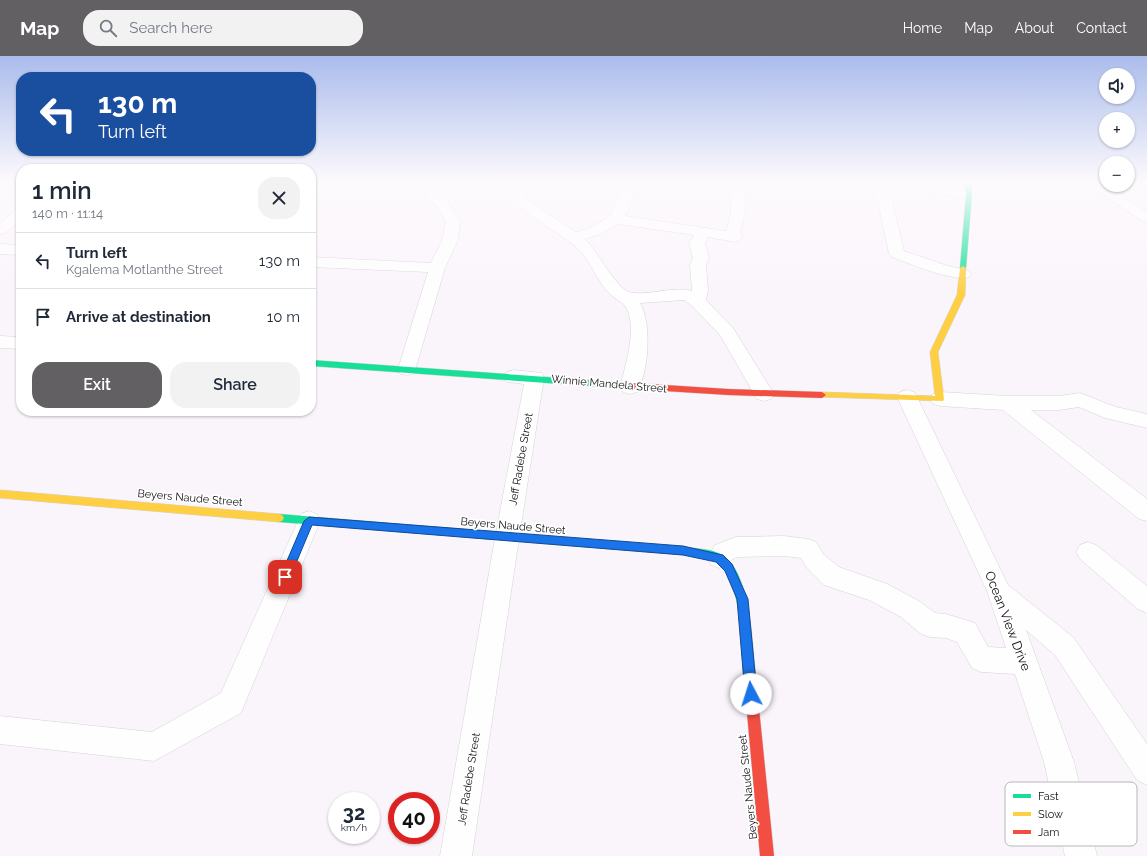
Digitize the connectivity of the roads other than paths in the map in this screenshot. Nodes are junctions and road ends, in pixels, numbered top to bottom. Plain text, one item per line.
1 (13, 219) edge
2 (452, 219) edge
3 (546, 219) edge
4 (616, 219) edge
5 (618, 219) edge
6 (736, 219) edge
7 (889, 219) edge
8 (966, 219) edge
9 (0, 230) edge
10 (703, 233) junction
11 (574, 238) junction
12 (0, 249) edge
13 (16, 250) edge
14 (316, 262) edge
15 (436, 268) junction
16 (962, 274) junction
17 (629, 298) junction
18 (697, 301) junction
19 (0, 342) edge
20 (16, 343) edge
21 (316, 363) edge
22 (316, 363) edge
23 (408, 369) junction
24 (535, 378) junction
25 (630, 387) junction
26 (764, 394) junction
27 (908, 397) junction
28 (940, 399) junction
29 (1008, 403) junction
30 (1147, 422) edge
31 (0, 494) edge
32 (1147, 512) edge
33 (309, 521) junction
34 (507, 538) junction
35 (1088, 552) dead end
36 (719, 558) junction
37 (998, 591) junction
38 (1147, 602) edge
39 (1023, 662) junction
40 (0, 730) edge
41 (1147, 769) edge
42 (1064, 782) edge
43 (1079, 846) edge
44 (456, 856) edge
45 (767, 856) edge
46 (1081, 856) edge

1 - 9 street
2 - 15 street
3 - 11 street
4 - 11 street
5 - 10 street
6 - 10 street
7 - 16 street
8 - 16 street
10 - 18 street
11 - 17 street
12 - 13 street
14 - 15 street
15 - 23 street
16 - 28 street
17 - 18 street
17 - 25 street
18 - 26 street
19 - 20 street
21 - 23 street, Winnie Mandela Street
22 - 24 street
23 - 24 street, Winnie Mandela Street
24 - 25 street, Winnie Mandela Street
24 - 34 street, Jeff Radebe Street
25 - 26 street, Winnie Mandela Street
26 - 27 street, Winnie Mandela Street
27 - 28 street, Winnie Mandela Street
27 - 37 street, Ocean View Drive
28 - 29 street
29 - 30 street
29 - 32 street
31 - 33 street, Beyers Naude Street
33 - 34 street, Beyers Naude Street
33 - 40 street
34 - 36 street, Beyers Naude Street
34 - 44 street, Jeff Radebe Street
35 - 38 street
36 - 39 street
36 - 45 street, Beyers Naude Street
37 - 39 street, Ocean View Drive
37 - 41 street
39 - 42 street, Ocean View Drive
43 - 46 street, Ocean View Drive

